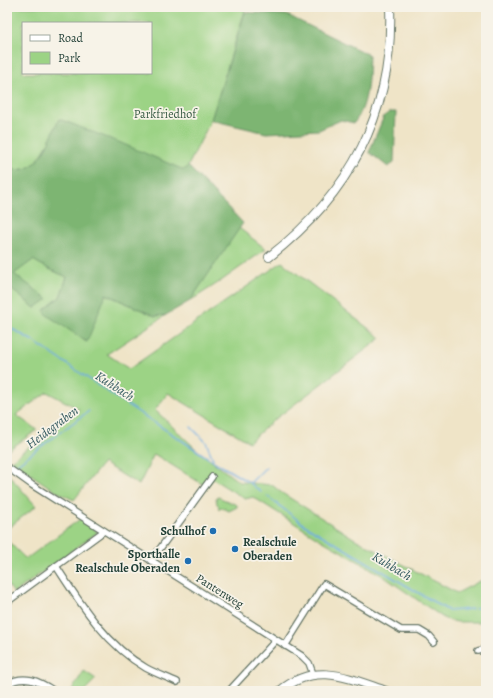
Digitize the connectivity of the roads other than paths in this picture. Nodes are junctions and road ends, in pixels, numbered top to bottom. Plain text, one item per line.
1 (390, 7) edge
2 (270, 257) dead end
3 (7, 467) edge
4 (212, 477) dead end
5 (104, 531) junction
6 (151, 561) junction
7 (56, 566) junction
8 (7, 602) edge
9 (276, 640) junction
10 (434, 642) dead end
11 (285, 646) junction
12 (486, 649) edge
13 (478, 651) dead end
14 (313, 674) junction
15 (177, 682) dead end
16 (7, 684) edge
17 (54, 691) edge
18 (229, 691) edge
19 (280, 691) edge
20 (386, 691) edge

1 - 2 main road
3 - 5 street, Pantenweg
4 - 6 street
5 - 6 street, Pantenweg
5 - 7 street
6 - 9 street, Pantenweg
7 - 8 street
7 - 15 street
9 - 11 street, Pantenweg
9 - 18 street
10 - 11 street
11 - 14 street, Pantenweg
12 - 13 street
14 - 19 main road
14 - 20 main road
16 - 17 street

